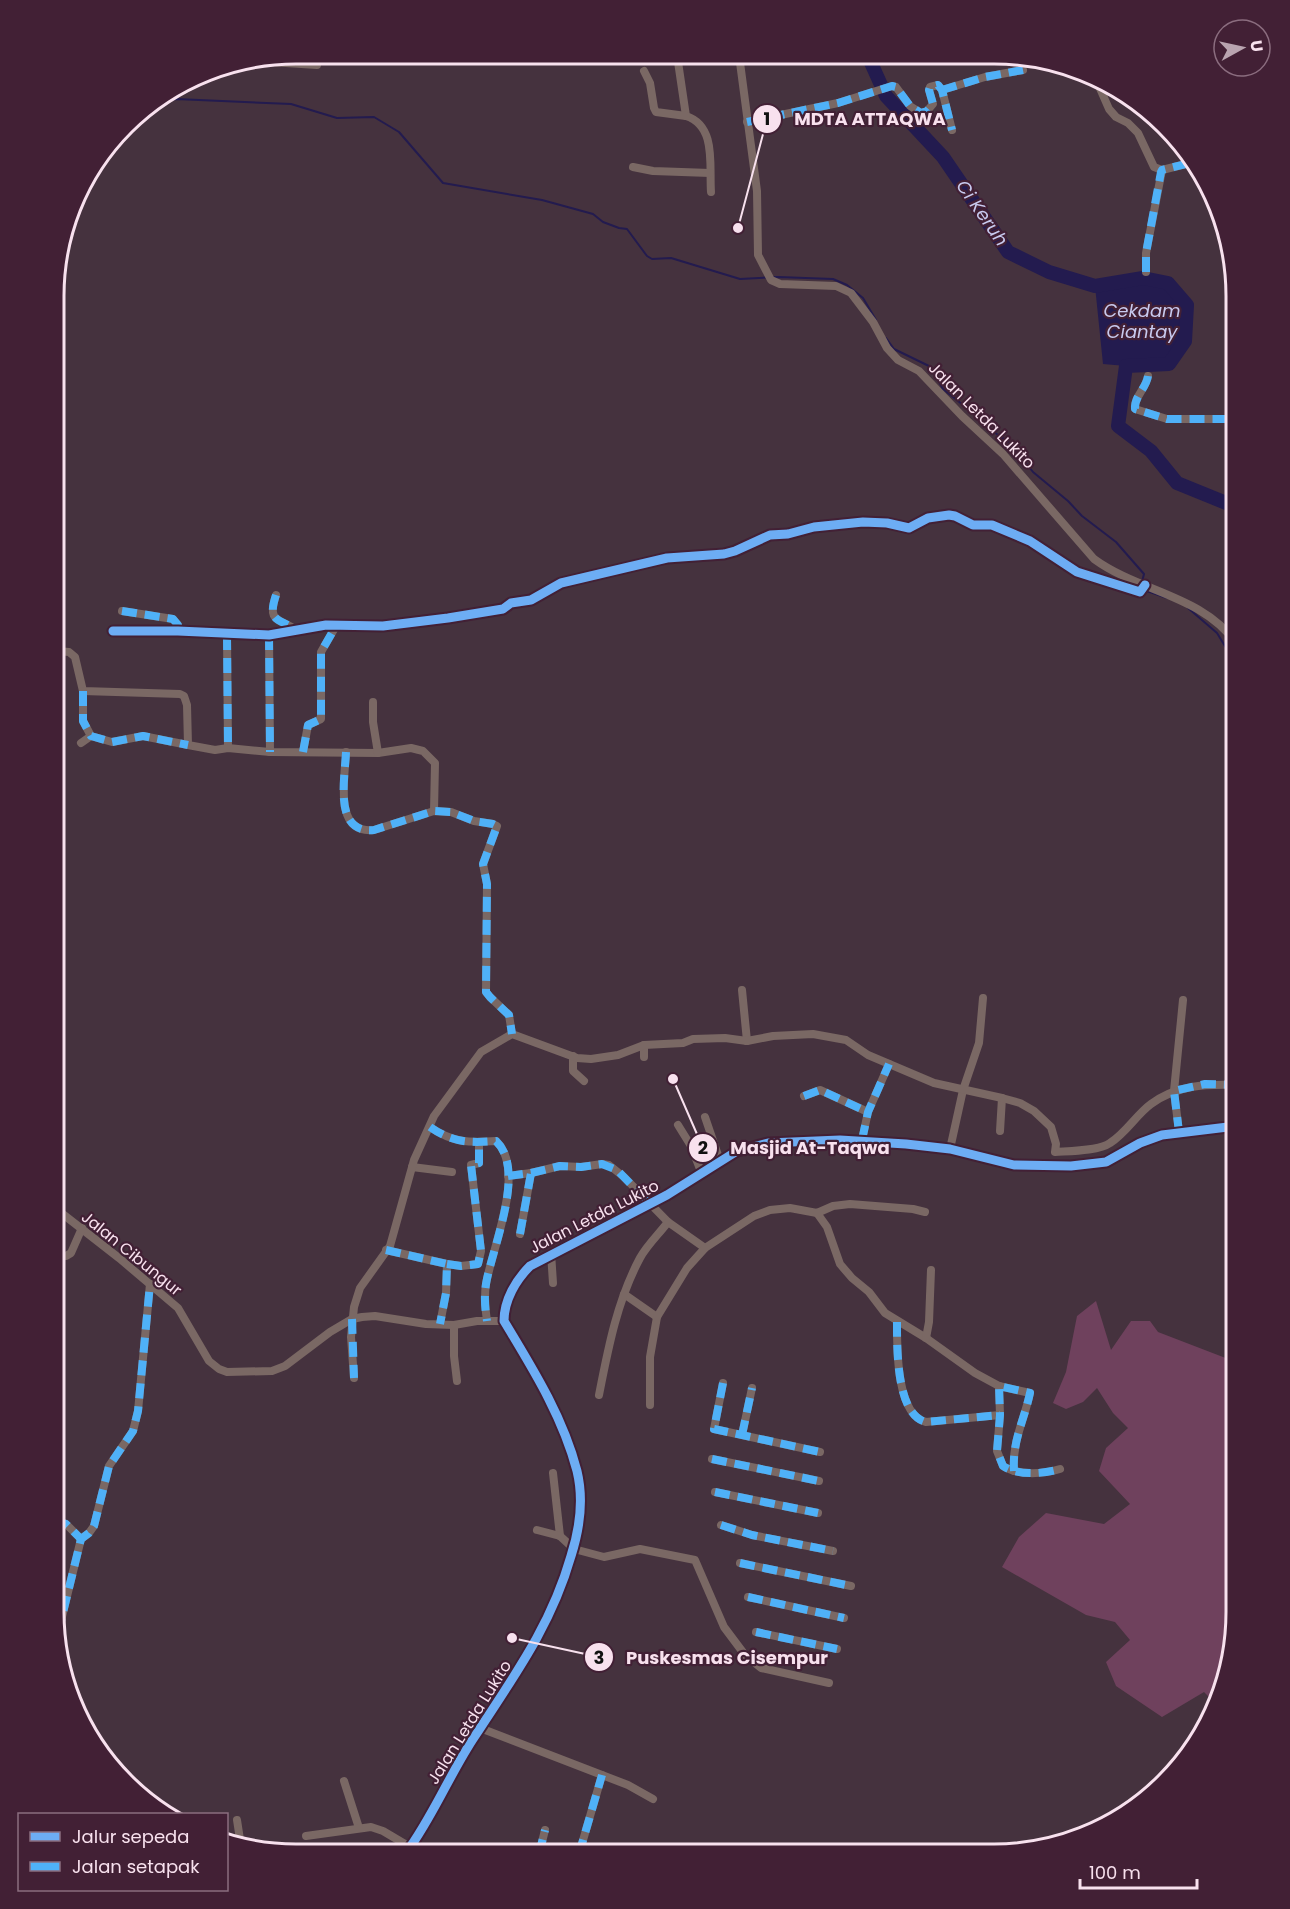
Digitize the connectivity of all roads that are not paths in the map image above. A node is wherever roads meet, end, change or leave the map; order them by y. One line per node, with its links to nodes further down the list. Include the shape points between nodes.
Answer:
1 (301, 64): 4 (street)
2 (678, 64): 9 (street)
3 (740, 64): 10 (street, Jalan Letda Lukito)
4 (317, 65)
5 (1023, 70): 7 (street, via 986,76)
6 (644, 71): 9 (street, via 656,112)
7 (942, 90): 10 (street, via 938,85 930,87 933,104 921,113 910,106 896,87 886,87 838,103); 11 (street)
8 (1101, 91): 14 (street, via 1109,109 1138,133 1154,167)
9 (686, 116): 15 (street, via 705,129)
10 (747, 122): 20 (street, Jalan Letda Lukito, via 757,191 758,255 768,277 780,284 836,286 851,293 892,354 919,371 1003,454 1094,559)
11 (952, 130)
12 (1184, 165): 14 (street)
13 (633, 167): 15 (street)
14 (1162, 170): 17 (street)
15 (710, 173): 16 (street)
16 (711, 192)
17 (1146, 272)
18 (1148, 376): 19 (street, via 1135,409 1176,420)
19 (1226, 419)
20 (1143, 586): 23 (street, via 1077,572 1030,541 992,525 973,525 949,515 928,518 909,528 854,523 770,536 724,554 667,558 561,583 531,600 511,603 503,609 383,626); 27 (street, Jalan Letda Lukito, via 1197,608)
21 (276, 595): 24 (street, via 274,616)
22 (122, 611): 26 (street, via 173,619)
23 (336, 626): 24 (street); 38 (street, via 321,652 321,719 308,725)
24 (295, 629): 29 (street)
25 (113, 631): 26 (street)
26 (178, 631): 28 (street)
27 (1226, 631)
28 (227, 635): 29 (street); 36 (street)
29 (269, 635): 37 (street)
30 (64, 652): 31 (street, via 75,657)
31 (83, 692): 33 (street, via 83,721); 35 (street, via 180,694 186,699)
32 (373, 702): 40 (street)
33 (91, 736): 34 (street); 35 (street, via 112,742 143,736)
34 (81, 743)
35 (188, 745): 36 (street)
36 (228, 748): 37 (street)
37 (270, 752): 38 (street)
38 (303, 752): 39 (street)
39 (346, 752): 40 (street); 41 (street, via 345,813 352,825 364,831 380,829)
40 (378, 753): 41 (street, via 411,748 431,758 435,763)
41 (434, 811): 45 (street, via 497,826 483,864 487,884 486,992 509,1016)
42 (742, 990): 46 (street)
43 (983, 998): 53 (street, via 979,1043)
44 (1183, 1000): 54 (street)
45 (512, 1034): 48 (street); 60 (street, via 481,1052)
46 (747, 1041): 47 (street, via 712,1038); 50 (street, via 813,1034 846,1040)
47 (644, 1044): 48 (street, via 606,1057); 49 (street)
48 (573, 1056): 51 (street, via 573,1071)
49 (644, 1057)
50 (889, 1064): 53 (street, via 934,1083); 57 (street)
51 (584, 1081)
52 (1226, 1085): 54 (street)
53 (963, 1090): 56 (street); 66 (street)
54 (1174, 1090): 63 (street); 67 (street, via 1151,1104 1110,1143)
55 (804, 1096): 57 (street, via 820,1090)
56 (1002, 1098): 62 (street); 67 (street, via 1034,1111 1051,1127)
57 (868, 1112): 64 (street)
58 (705, 1117): 68 (street)
59 (678, 1125): 73 (street)
60 (430, 1127): 65 (street, via 453,1140); 70 (street)
61 (1226, 1127): 63 (street, Jalan Letda Lukito)
62 (1000, 1131)
63 (1179, 1132): 69 (street, Jalan Letda Lukito, via 1140,1143 1106,1162)
64 (862, 1140): 66 (street, Jalan Letda Lukito); 68 (street, Jalan Letda Lukito, via 768,1143 746,1147)
65 (479, 1142): 74 (street, via 496,1141 504,1149); 86 (street, via 479,1163 471,1165 481,1251 478,1264)
66 (950, 1149): 69 (street, Jalan Letda Lukito, via 1014,1165)
67 (1055, 1152): 69 (street)
68 (720, 1161): 73 (street, Jalan Letda Lukito)
69 (1057, 1166)
70 (412, 1167): 71 (street); 83 (street)
71 (452, 1172)
72 (531, 1173): 74 (street); 75 (street, via 560,1166 609,1165); 81 (street)
73 (702, 1174): 75 (street, Jalan Letda Lukito)
74 (508, 1176): 93 (street, via 507,1204 486,1285)
75 (650, 1204): 79 (street); 84 (street, Jalan Letda Lukito)
76 (817, 1212): 77 (street, via 850,1204); 82 (street, via 770,1210); 95 (street, via 827,1227 840,1264)
77 (925, 1212)
78 (64, 1215): 80 (street, Jalan Cibungur)
79 (668, 1222): 82 (street); 90 (street, via 641,1257)
80 (82, 1228): 85 (street, via 71,1253); 89 (street, Jalan Cibungur)
81 (520, 1234)
82 (705, 1248): 91 (street, via 687,1268)
83 (386, 1250): 86 (street); 92 (street, via 360,1288)
84 (552, 1253): 88 (street); 94 (street, Jalan Letda Lukito, via 519,1277)
85 (64, 1256)
86 (447, 1264): 96 (street)
87 (931, 1270): 98 (street)
88 (553, 1283)
89 (150, 1284): 92 (street, Jalan Cibungur, via 178,1308 209,1360 227,1372 273,1371 285,1366); 121 (street, via 133,1431 109,1466 94,1526)
90 (624, 1293): 91 (street); 104 (street)
91 (657, 1317): 105 (street, via 650,1357)
92 (352, 1319): 96 (street, Jalan Cibungur, via 375,1316); 99 (street)
93 (487, 1321): 94 (street, Jalan Cibungur); 97 (street, Jalan Cibungur)
94 (504, 1321): 122 (street, Jalan Letda Lukito, via 554,1408 577,1473 580,1525)
95 (897, 1322): 98 (street); 106 (street, via 903,1391 917,1419 926,1422)
96 (440, 1324): 97 (street, Jalan Cibungur)
97 (454, 1325): 100 (street)
98 (926, 1338): 102 (street)
99 (354, 1378)
100 (457, 1381)
101 (723, 1383): 107 (street, via 714,1429)
102 (999, 1386): 106 (street); 111 (street, via 1030,1393 1016,1440)
103 (752, 1388): 107 (street)
104 (599, 1395)
105 (650, 1405)
106 (1000, 1415): 111 (street, via 999,1459)
107 (742, 1435): 108 (street)
108 (820, 1452)
109 (712, 1460): 113 (street)
110 (1060, 1470): 111 (street, via 1046,1474)
111 (1014, 1471)
112 (553, 1473): 120 (street)
113 (819, 1481)
114 (715, 1492): 115 (street)
115 (818, 1513)
116 (64, 1524): 121 (street)
117 (721, 1525): 118 (street)
118 (737, 1529): 118 (street, via 822,1545 833,1551 752,1535)
119 (537, 1530): 120 (street)
120 (560, 1536): 122 (street)
121 (81, 1539): 126 (street)
122 (573, 1549): 130 (street, via 604,1557 640,1549 695,1560 724,1627 745,1655 761,1668); 131 (street, Jalan Letda Lukito, via 562,1588 530,1654)
123 (740, 1563): 124 (street)
124 (851, 1586)
125 (748, 1597): 127 (street)
126 (64, 1608)
127 (844, 1618)
128 (756, 1632): 129 (street)
129 (837, 1650)
130 (829, 1683)
131 (480, 1728): 132 (street); 141 (street, Jalan Letda Lukito)
132 (602, 1775): 134 (street); 143 (street)
133 (344, 1781): 136 (street)
134 (653, 1799)
135 (237, 1820): 139 (street)
136 (359, 1828): 138 (street); 140 (street, via 375,1827)
137 (545, 1830): 142 (street)
138 (306, 1836)
139 (240, 1838)
140 (399, 1844)
141 (412, 1844)
142 (542, 1844)
143 (582, 1844)

